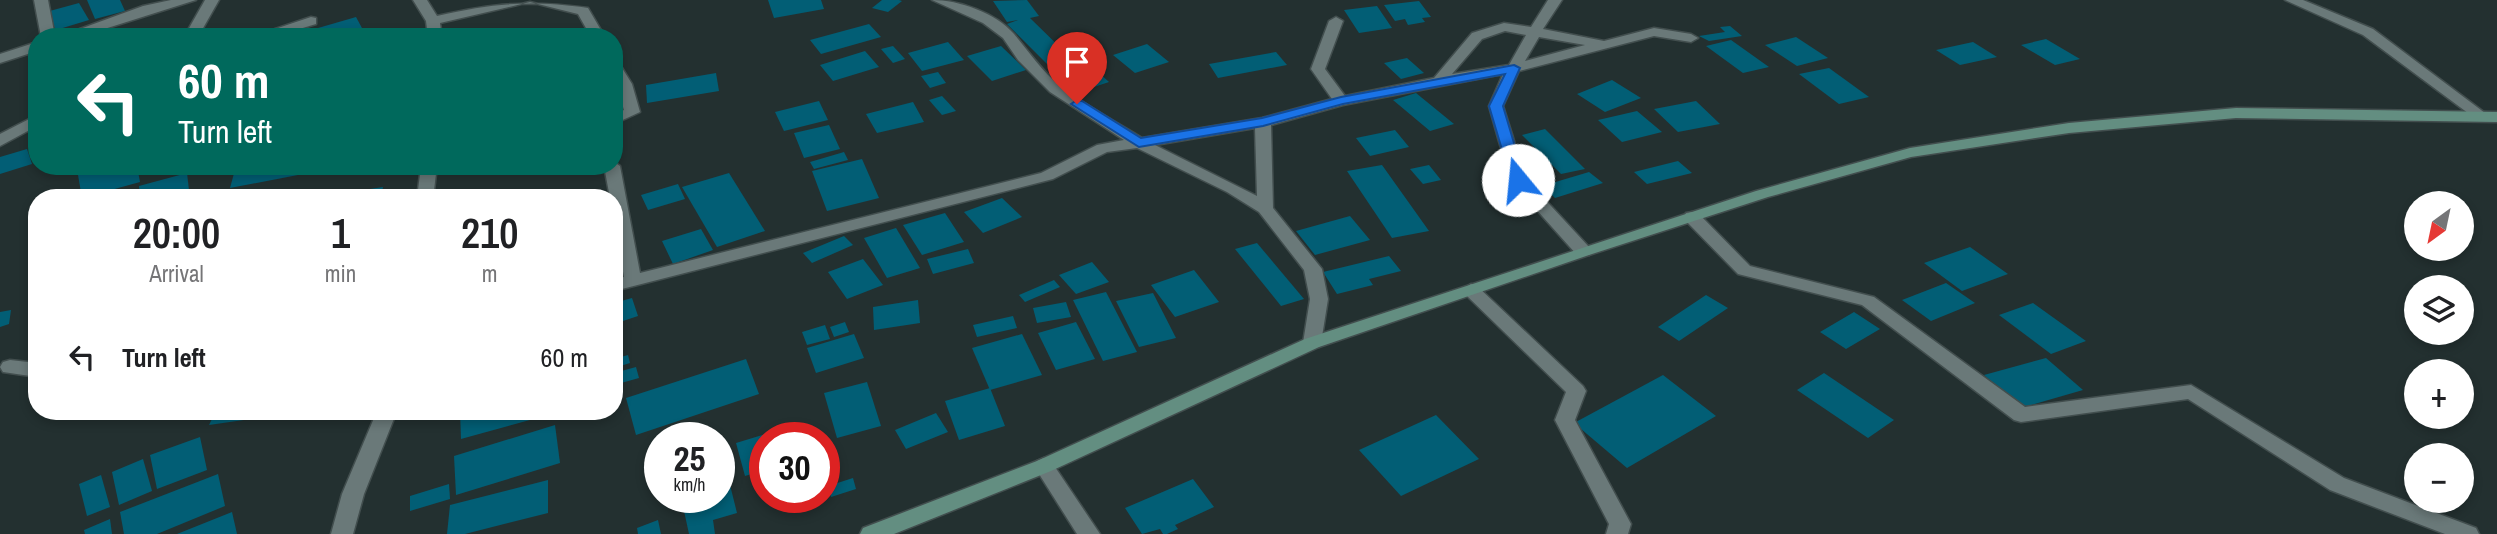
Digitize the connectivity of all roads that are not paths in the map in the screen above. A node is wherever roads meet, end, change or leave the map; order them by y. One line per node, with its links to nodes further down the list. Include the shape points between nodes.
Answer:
1 (41, 0): 13 (street)
2 (189, 0): 14 (street)
3 (212, 0): 15 (street)
4 (420, 0): 11 (street)
5 (525, 0): 11 (street)
6 (535, 0): 18 (street, via 583,11)
7 (939, 0): 33 (street, via 988,20 1008,35 1055,89)
8 (1555, 0): 19 (street)
9 (2292, 0): 29 (street, via 2368,32)
10 (312, 21): 16 (street)
11 (433, 21): 17 (street)
12 (1336, 21): 27 (street, via 1318,69)
13 (46, 28)
14 (92, 28)
15 (196, 28)
16 (288, 28)
17 (434, 28)
18 (593, 28)
19 (1535, 32): 21 (street); 24 (street); 25 (street, via 1504,27 1477,36)
20 (1691, 38): 21 (street, via 1654,32)
21 (1605, 45): 24 (street)
22 (28, 49): 23 (street)
23 (0, 58)
24 (1514, 68): 25 (street); 37 (street, via 1496,106 1518,180)
25 (1439, 80): 27 (street)
26 (623, 81): 28 (street, via 632,111)
27 (1341, 101): 30 (street)
28 (623, 116)
29 (2489, 116): 35 (main road, via 2236,113 2069,128 1910,153)
30 (1263, 122): 33 (street); 34 (street)
31 (28, 124): 32 (street)
32 (0, 141)
33 (1139, 143): 34 (street); 38 (street, via 1103,148 1047,176)
34 (1265, 208): 41 (street, via 1313,269 1319,299)
35 (1692, 217): 37 (main road); 50 (street, via 1744,270 1868,301 2021,415 2191,392 2337,485)
36 (623, 236): 38 (street)
37 (1583, 251): 40 (main road)
38 (633, 281): 39 (street)
39 (623, 283)
40 (1471, 290): 41 (main road); 49 (street, via 1576,391 1565,420 1620,524)
41 (1312, 344): 45 (main road)
42 (10, 367): 43 (street)
43 (28, 369)
44 (383, 420): 46 (street)
45 (1044, 466): 47 (main road); 48 (street)
46 (342, 534)
47 (871, 534)
48 (1089, 534)
49 (1617, 534)
50 (2468, 534)

